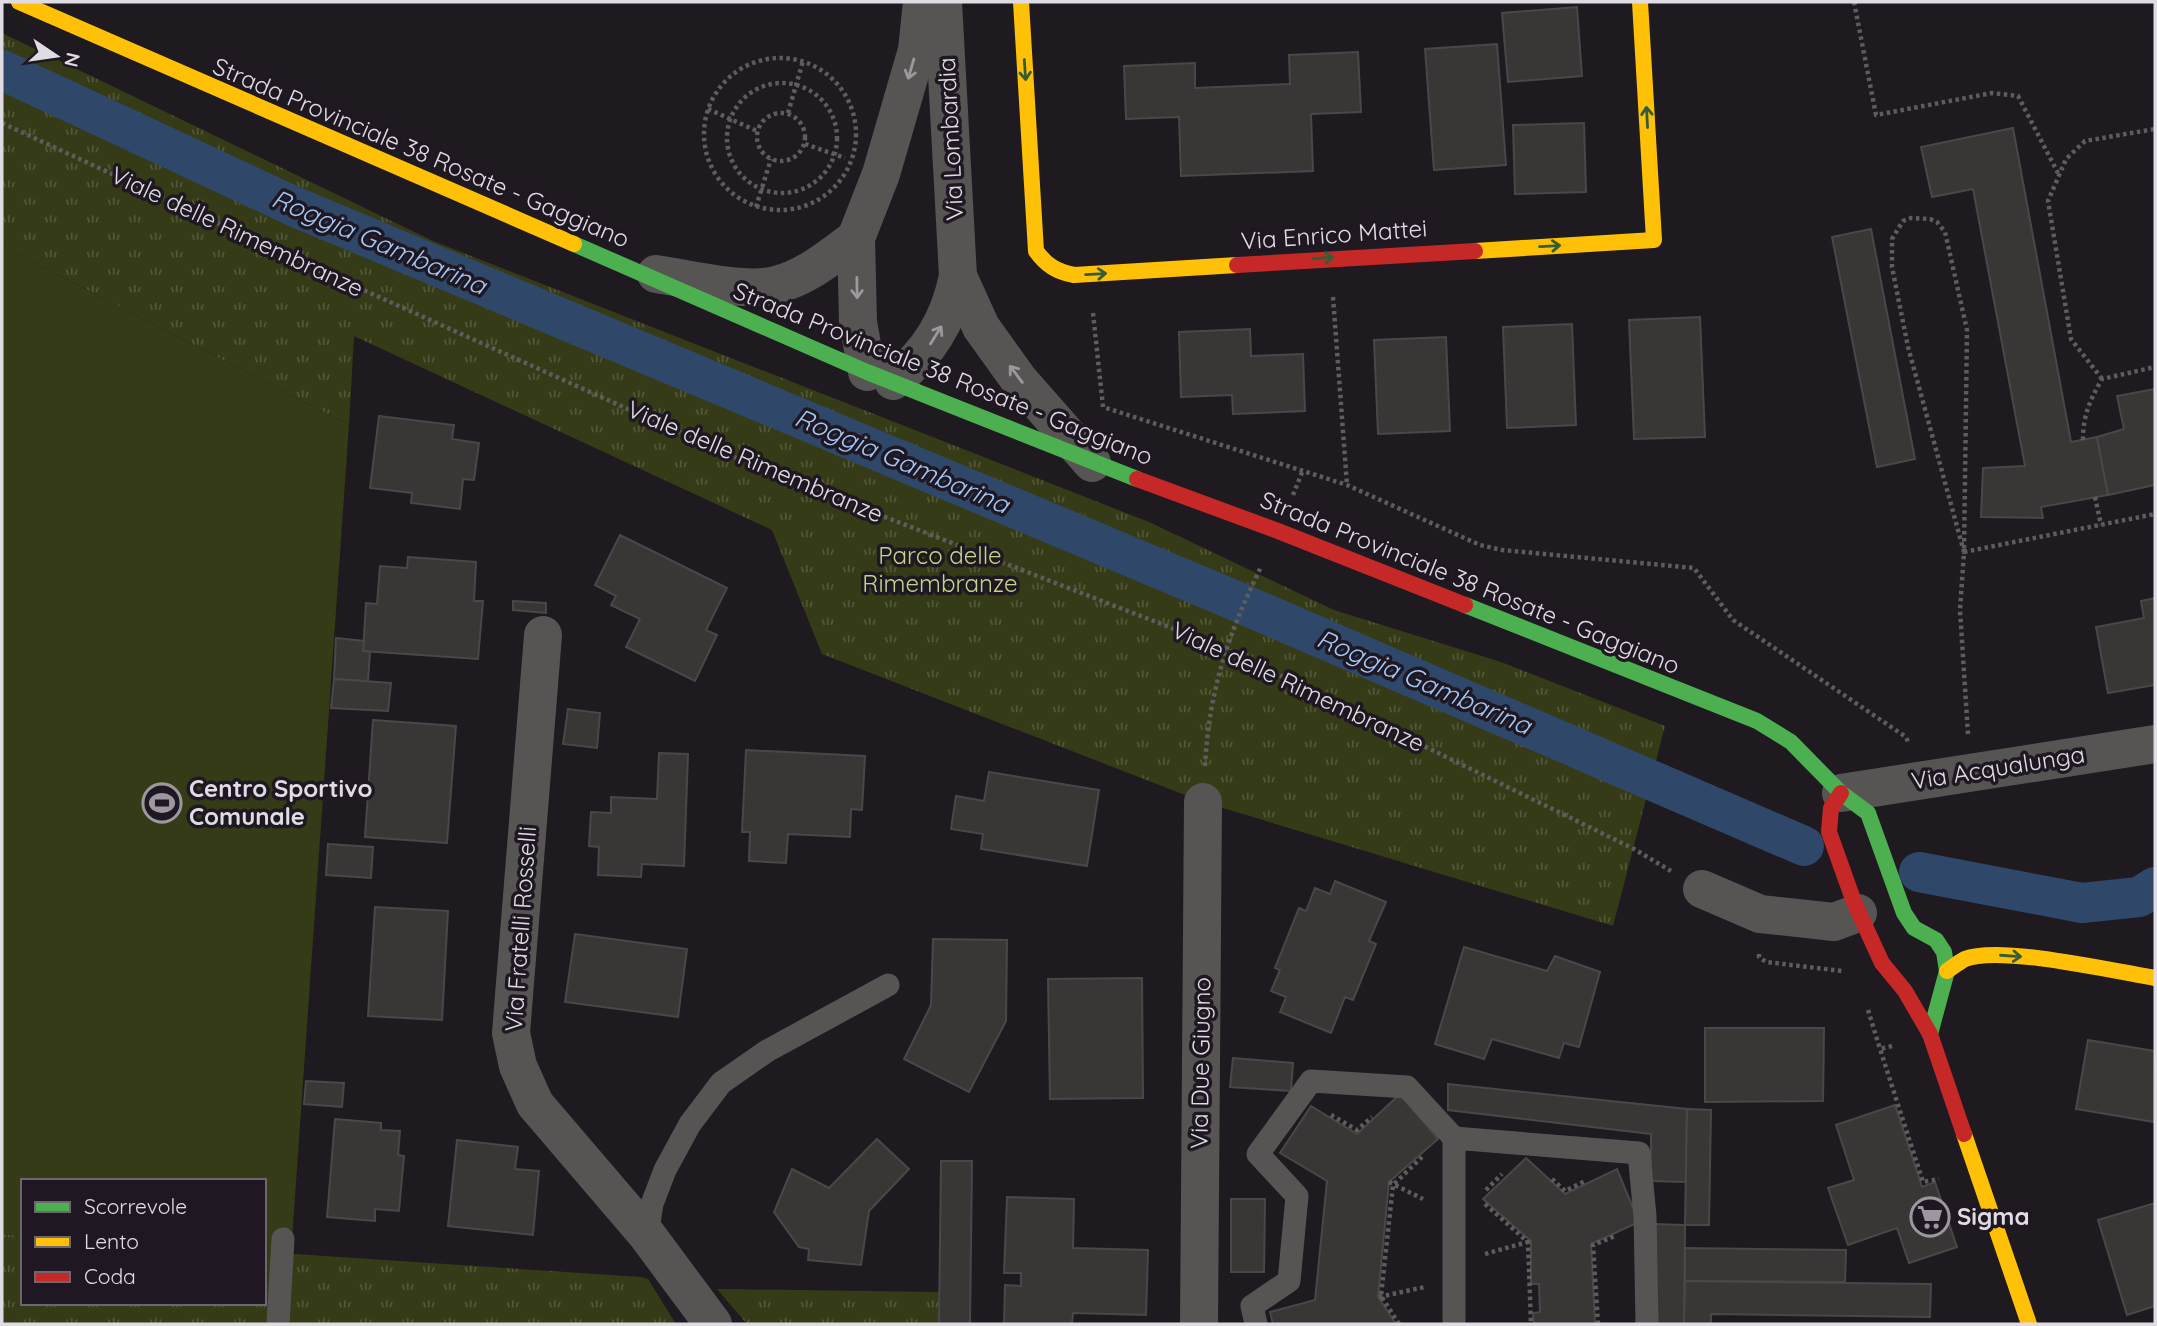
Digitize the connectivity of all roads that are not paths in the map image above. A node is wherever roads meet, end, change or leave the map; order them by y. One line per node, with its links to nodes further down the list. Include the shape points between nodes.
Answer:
1 (19, 2): 7 (street, Strada Provinciale 38 Rosate - Gaggiano)
2 (922, 2): 6 (street, Via Lombardia, one-way to 6, via 917,50 881,174)
3 (943, 2): 8 (street, Via Lombardia)
4 (1021, 2): 5 (street, Via Enrico Mattei, one-way to 5, via 1037,251 1045,264 1059,272 1089,274 1654,240)
5 (1640, 2)
6 (856, 238): 7 (street, via 810,271 776,285 748,288); 9 (street, Via Lombardia, one-way to 9, via 858,322)
7 (632, 270): 9 (street, Strada Provinciale 38 Rosate - Gaggiano)
8 (958, 276): 9 (street, Via Lombardia, one-way to 8, via 909,369 935,338 954,298); 10 (street, Via Lombardia, one-way to 8, via 1019,380 981,327)
9 (880, 376): 10 (street, Strada Provinciale 38 Rosate - Gaggiano)
10 (1092, 463): 13 (street, Strada Provinciale 38 Rosate - Gaggiano, via 1278,531 1757,721 1791,743)
11 (543, 635): 23 (street, Via Fratelli Rosselli, via 511,1033 518,1066 535,1104)
12 (2155, 744): 13 (street, Via Acqualunga)
13 (1841, 793): 16 (street, via 1831,808 1829,832); 17 (street, Strada Provinciale 38 Rosate - Gaggiano, via 1868,813 1904,913 1914,928 1936,940 1944,952)
14 (1203, 802): 27 (street, Via Due Giugno)
15 (1702, 889): 16 (street, via 1760,914 1834,922)
16 (1858, 913): 20 (street, via 1882,962)
17 (1945, 978): 18 (street, one-way to 18, via 1965,960 1982,955 2014,955); 20 (street, via 1937,992 1922,997); 21 (street)
18 (2155, 978)
19 (888, 985): 23 (lane, via 721,1083 690,1124 665,1170)
20 (1905, 991): 21 (street)
21 (1930, 1034): 31 (street)
22 (1454, 1138): 28 (lane, via 1407,1087 1311,1081 1258,1154 1297,1196 1289,1281 1252,1306); 29 (lane); 30 (lane, via 1639,1153)
23 (647, 1236): 26 (street, Via Fratelli Rosselli)
24 (283, 1239): 25 (lane)
25 (278, 1324)
26 (713, 1324)
27 (1199, 1324)
28 (1256, 1324)
29 (1454, 1324)
30 (1647, 1324)
31 (2029, 1324)

